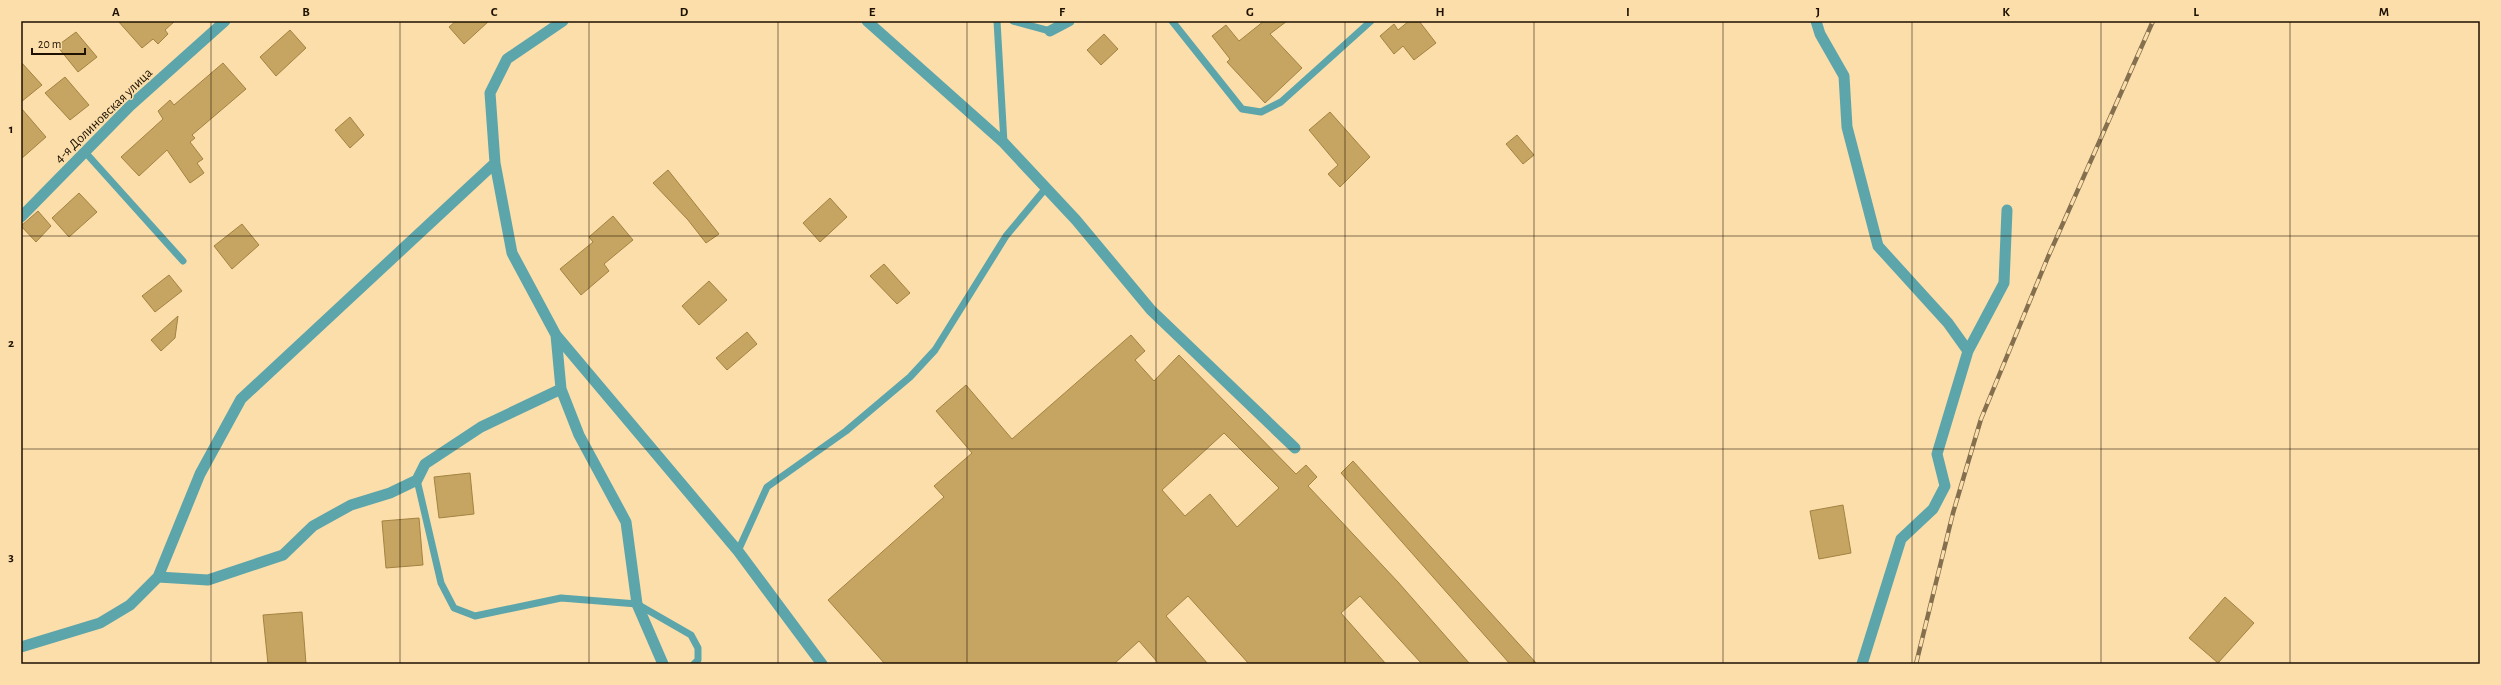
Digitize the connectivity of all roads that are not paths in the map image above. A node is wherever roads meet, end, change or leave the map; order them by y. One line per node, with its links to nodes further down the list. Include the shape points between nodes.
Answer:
1 (225, 21): 12 (street, 4-я Долиновская улица, via 130,106)
2 (563, 21): 13 (street, via 507,59 490,93)
3 (867, 21): 11 (street)
4 (997, 21): 11 (lane)
5 (1013, 21): 10 (lane)
6 (1069, 21): 10 (street)
7 (1172, 21): 8 (lane, via 1242,109 1261,112 1281,102)
8 (1371, 21)
9 (1816, 21): 19 (street, via 1820,34 1844,76 1847,127 1878,246 1948,323)
10 (1050, 31)
11 (1004, 143): 14 (street)
12 (85, 152): 16 (street, 4-я Долиновская улица); 17 (lane)
13 (495, 163): 18 (street, via 512,253); 24 (street, via 241,399 200,474)
14 (1046, 188): 21 (street, via 1151,310); 23 (lane, via 1006,236 935,350 910,377 846,431 767,487)
15 (2007, 210): 19 (street, via 2004,283)
16 (21, 217)
17 (183, 261)
18 (556, 335): 20 (street); 23 (street)
19 (1968, 351): 30 (street, via 1937,454 1945,486 1933,509 1901,539)
20 (561, 389): 22 (street, via 481,427 426,464); 25 (street, via 579,435 626,522)
21 (1295, 448)
22 (417, 480): 24 (street, via 390,493 351,505 313,526 283,555 208,580); 25 (lane, via 441,583 454,608 475,616 561,598)
23 (738, 551): 29 (street)
24 (158, 577): 26 (street, via 130,605 100,623)
25 (637, 604): 27 (street); 28 (lane, via 691,635 698,648 698,660)
26 (21, 647)
27 (663, 664)
28 (694, 664)
29 (822, 664)
30 (1862, 664)

